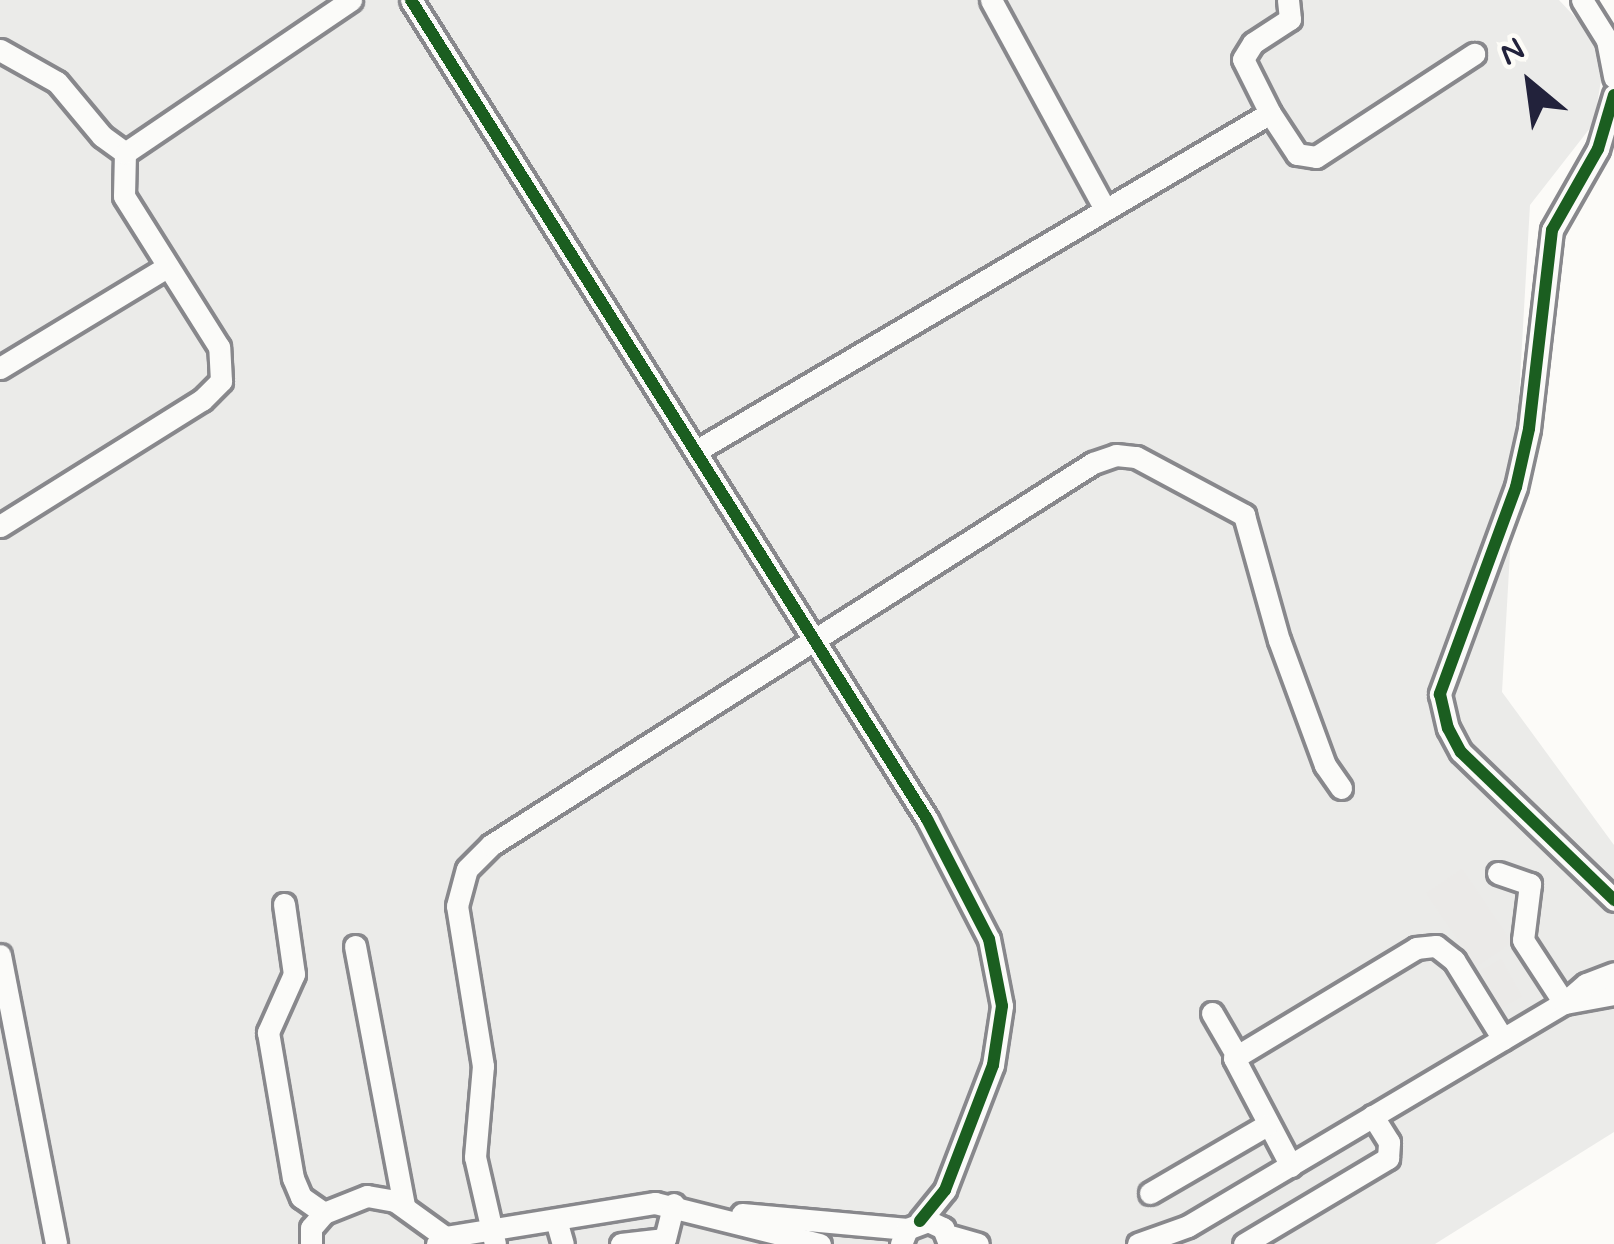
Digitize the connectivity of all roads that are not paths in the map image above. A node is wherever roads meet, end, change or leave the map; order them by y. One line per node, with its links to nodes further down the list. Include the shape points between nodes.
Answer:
1 (351, 0): 11 (street)
2 (410, 0): 15 (street)
3 (991, 0): 12 (street)
4 (1288, 0): 10 (street, via 1289,19 1243,59)
5 (1582, 0): 8 (street, via 1607,40)
6 (0, 50): 11 (street, via 57,82)
7 (1474, 54): 10 (street, via 1309,158 1297,154)
8 (1614, 76)
9 (1614, 95): 20 (street, via 1598,149 1552,230 1516,487 1440,694 1464,755)
10 (1270, 113): 12 (street)
11 (124, 153): 13 (street, via 124,196)
12 (1104, 207): 15 (street)
13 (167, 267): 14 (street); 16 (street, via 219,347 221,381)
14 (0, 368)
15 (696, 451): 17 (street)
16 (0, 526)
17 (815, 643): 18 (street, via 1093,464 1136,457 1244,515 1279,640); 39 (street, via 965,886 999,971 993,1065); 40 (street, via 491,845 466,869 457,906 482,1066 475,1157)
18 (1341, 788)
19 (1498, 873): 26 (street, via 1530,884 1522,940)
20 (1614, 900)
21 (284, 904): 37 (street, via 294,974 268,1032 293,1178 301,1197)
22 (355, 946): 35 (street)
23 (0, 955): 42 (street)
24 (1614, 973): 26 (street)
25 (1614, 994): 26 (street)
26 (1564, 1003): 28 (street)
27 (1212, 1013): 29 (street)
28 (1503, 1039): 29 (street, via 1454,960 1423,945); 30 (street)
29 (1237, 1056): 31 (street, via 1234,1065)
30 (1373, 1116): 32 (street); 50 (street, via 1388,1158)
31 (1267, 1125): 32 (street); 33 (street)
32 (1291, 1166): 49 (street, via 1171,1235)
33 (1150, 1193)
34 (674, 1204): 36 (street); 38 (street); 46 (street, via 665,1239)
35 (404, 1206): 37 (street, via 367,1196); 41 (street)
36 (700, 1211): 39 (street); 47 (street)
37 (324, 1213): 43 (street, via 310,1228)
38 (548, 1221): 40 (street); 44 (street); 45 (street)
39 (928, 1234): 48 (street)
40 (493, 1237): 41 (street)
41 (454, 1240)
42 (52, 1243)
43 (311, 1244)
44 (511, 1244)
45 (563, 1244)
46 (621, 1244)
47 (820, 1244)
48 (978, 1244)
49 (1138, 1244)
50 (1244, 1244)

